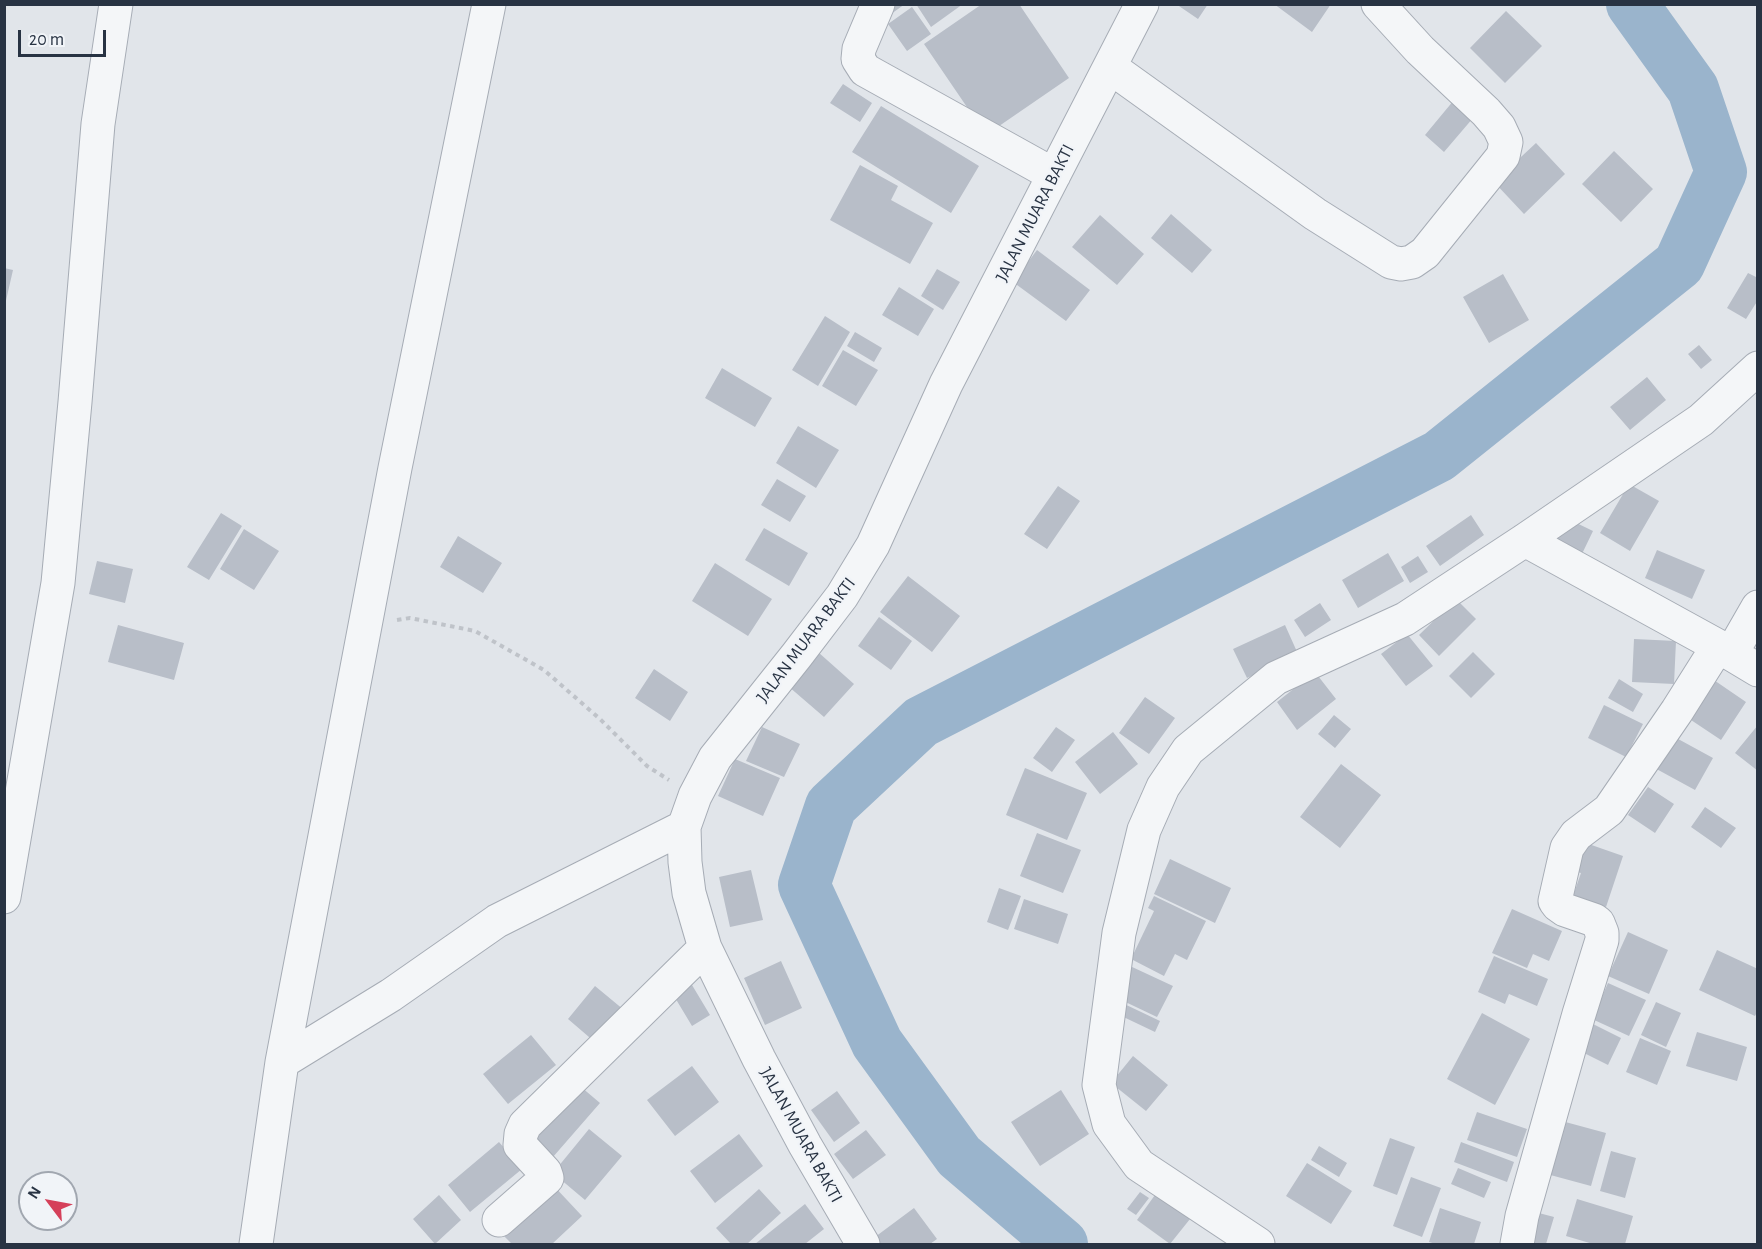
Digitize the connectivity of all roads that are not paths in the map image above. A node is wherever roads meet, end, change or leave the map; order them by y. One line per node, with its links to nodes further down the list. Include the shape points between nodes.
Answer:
1 (116, 4): 13 (street, via 98,124 58,583)
2 (489, 4): 15 (street)
3 (878, 4): 7 (street, via 859,49 858,59 865,70)
4 (1142, 4): 6 (street, JALAN MUARA BAKTI)
5 (1378, 4): 6 (street, via 1486,112 1506,142 1503,156 1425,253 1412,262 1391,262 1315,214)
6 (1110, 67): 7 (street, JALAN MUARA BAKTI)
7 (1054, 175): 12 (street, JALAN MUARA BAKTI, via 946,384 873,545 842,596 715,758)
8 (1758, 369): 9 (street, via 1701,420)
9 (1525, 540): 11 (street); 19 (street, via 1405,619 1276,678 1188,750 1163,788 1144,830 1119,933 1099,1085 1109,1124 1139,1165)
10 (1758, 607): 11 (street)
11 (1735, 657): 20 (street, via 1677,711 1609,810 1576,835 1568,848 1555,901 1565,910 1598,923 1602,940)
12 (684, 827): 14 (street, JALAN MUARA BAKTI, via 690,893); 15 (street, via 497,921 391,995)
13 (4, 897)
14 (705, 948): 16 (street, via 525,1125 520,1145 547,1178); 18 (street, JALAN MUARA BAKTI, via 759,1059)
15 (282, 1062): 17 (street)
16 (499, 1220)
17 (256, 1245)
18 (863, 1245)
19 (1258, 1245)
20 (1517, 1245)

